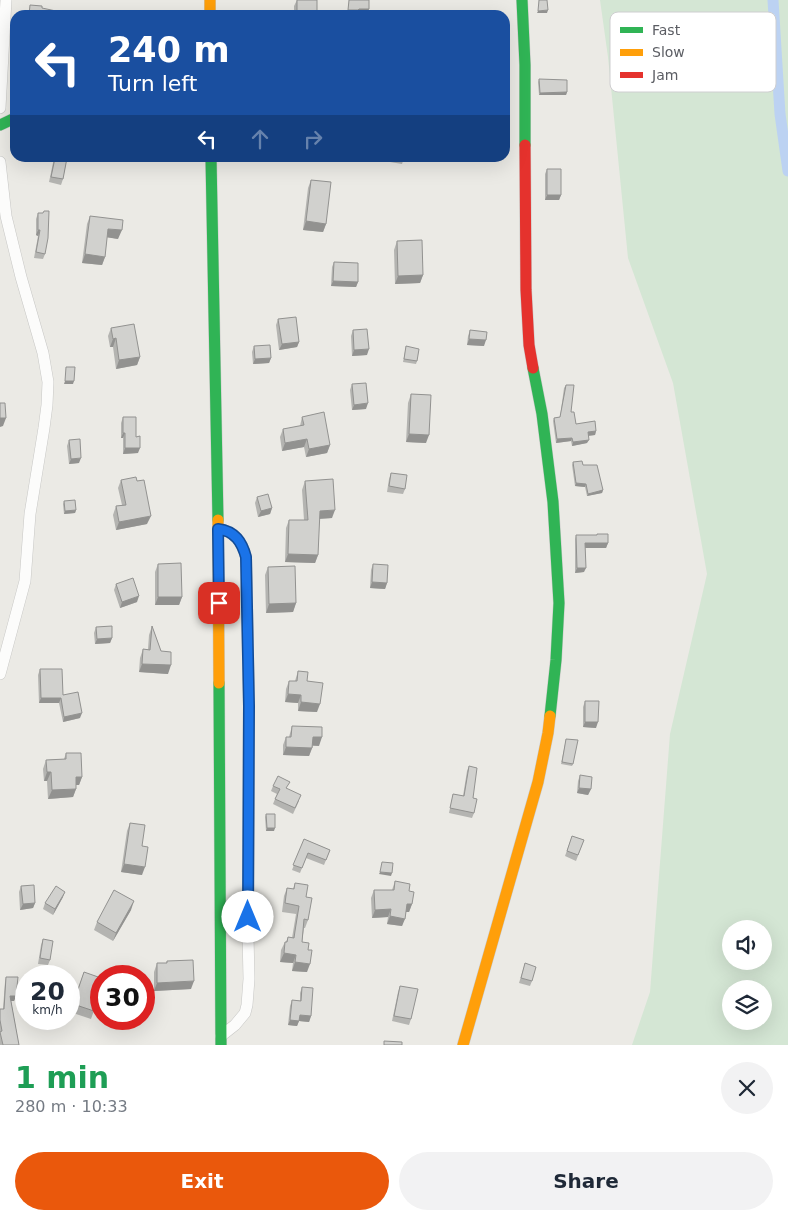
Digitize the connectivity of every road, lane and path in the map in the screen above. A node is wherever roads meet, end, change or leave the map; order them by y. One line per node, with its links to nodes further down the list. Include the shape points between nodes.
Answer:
1 (6, 0): 3 (street)
2 (522, 0): 10 (street, via 526,299 529,345 553,502 560,603 548,733 538,782)
3 (3, 17): 4 (street)
4 (0, 108)
5 (0, 162): 8 (street, via 6,216 48,382 30,514 26,581)
6 (211, 162): 7 (street)
7 (218, 529): 9 (street); 9 (street, via 235,536 246,557 249,706 247,1005 245,1013)
8 (0, 674)
9 (221, 1040)
10 (463, 1045)

